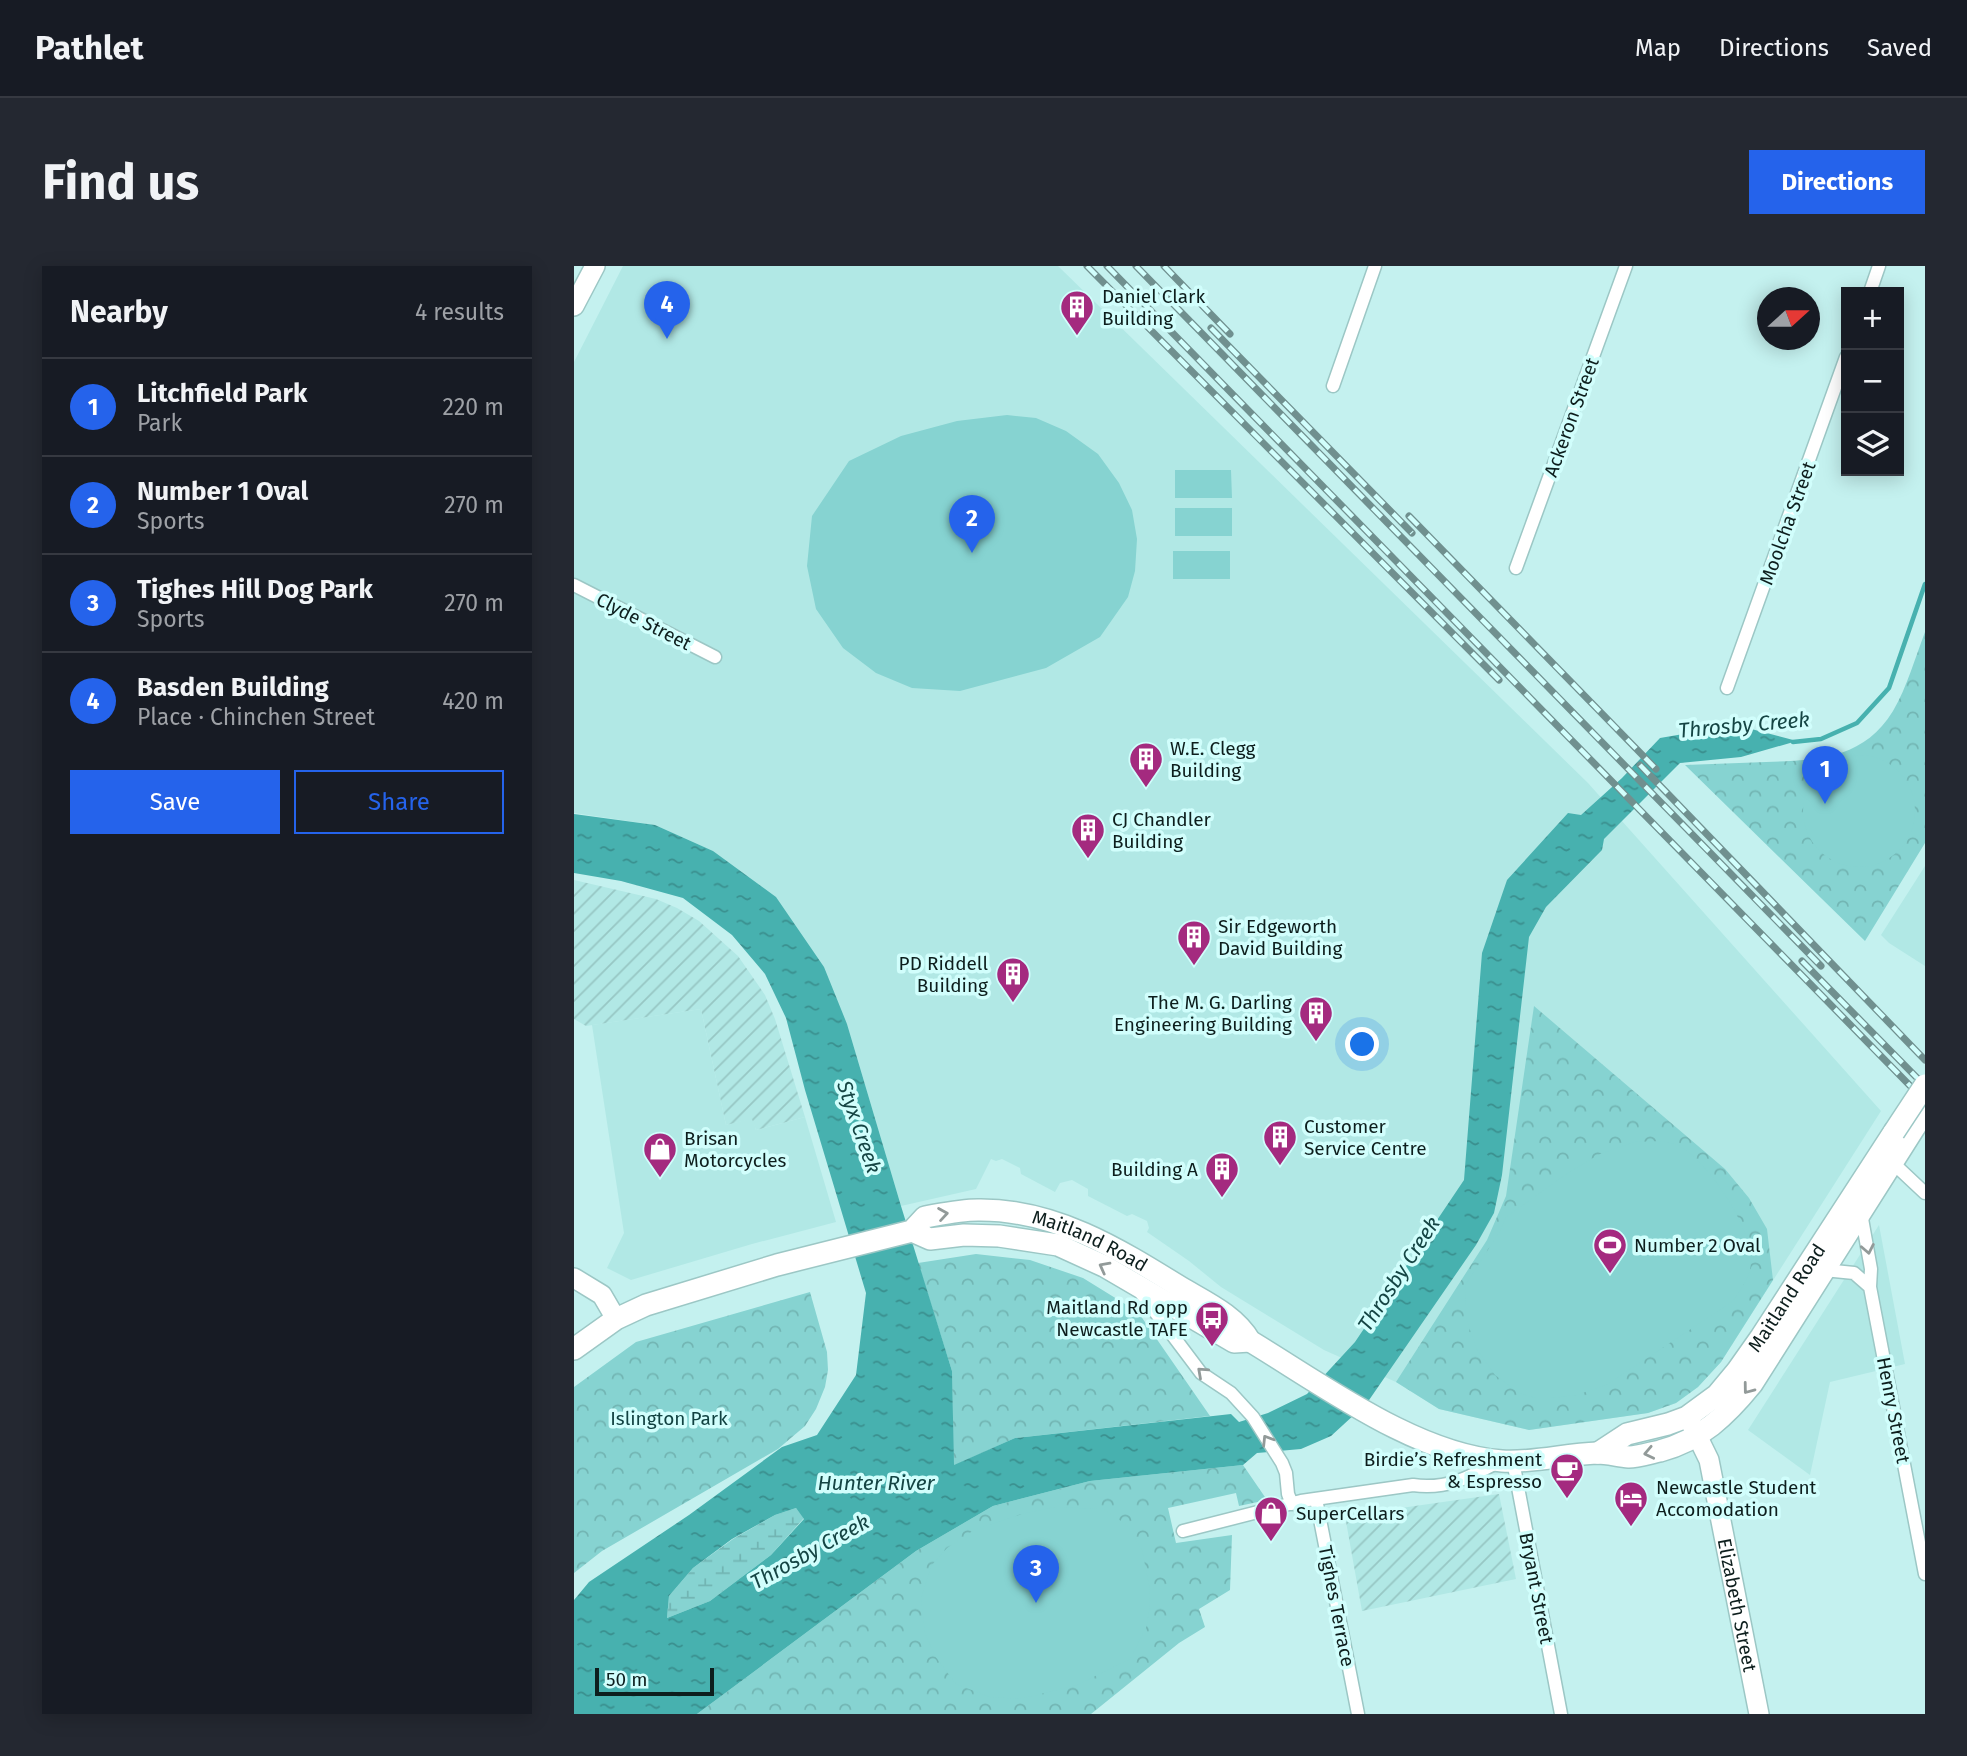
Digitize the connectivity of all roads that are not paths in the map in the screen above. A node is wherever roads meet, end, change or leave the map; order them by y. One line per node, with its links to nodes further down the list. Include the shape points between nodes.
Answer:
1 (595, 266): 6 (main road)
2 (1376, 266): 8 (street)
3 (1626, 266): 9 (street, Ackeron Street)
4 (1879, 266): 5 (street)
5 (1872, 287)
6 (574, 306)
7 (1841, 371): 12 (street, Moolcha Street)
8 (1333, 386)
9 (1516, 568)
10 (574, 585): 11 (street, Clyde Street)
11 (715, 657)
12 (1727, 688)
13 (1925, 1085): 15 (main road, Maitland Road, bridge)
14 (1925, 1111): 15 (main road, Maitland Road)
15 (1900, 1138): 16 (main road, Maitland Road); 27 (main road, Maitland Road, via 1737,1371 1706,1405)
16 (1893, 1163): 17 (street); 18 (main road, Maitland Road)
17 (1925, 1193)
18 (1861, 1212): 20 (main road, Maitland Road); 23 (street, Henry Street, one-way to 23)
19 (912, 1231): 22 (main road, Maitland Road, one-way to 19, via 1043,1241 979,1235 930,1239); 24 (main road, Maitland Road, via 688,1290); 25 (main road, Maitland Road, one-way to 25, via 925,1217 969,1211 1053,1221 1095,1237 1159,1274 1241,1325)
20 (1824, 1270): 23 (street, via 1854,1273); 28 (main road, Maitland Road, one-way to 28, via 1752,1384 1722,1419)
21 (574, 1278): 24 (main road, via 602,1295)
22 (1133, 1283): 25 (main road, Maitland Road, via 1234,1342); 32 (street, one-way to 22, via 1282,1464 1253,1417 1231,1393 1201,1373)
23 (1870, 1287): 34 (street, Henry Street)
24 (616, 1319): 26 (main road, Maitland Road)
25 (1250, 1341): 30 (main road, Maitland Road, via 1407,1433 1437,1447)
26 (574, 1349)
27 (1687, 1417): 28 (main road, Elizabeth Street); 29 (main road, Maitland Road, via 1627,1434)
28 (1698, 1437): 29 (main road, Maitland Road, one-way to 29, via 1630,1457); 37 (main road, Elizabeth Street, via 1710,1467)
29 (1598, 1453): 30 (main road, Maitland Road)
30 (1507, 1461): 31 (street, via 1465,1480 1430,1488 1413,1485); 36 (street, Bryant Street)
31 (1316, 1499): 32 (street); 35 (street, Tighes Terrace)
32 (1292, 1504): 33 (street)
33 (1184, 1531)
34 (1925, 1574)
35 (1358, 1714)
36 (1561, 1714)
37 (1759, 1714)

